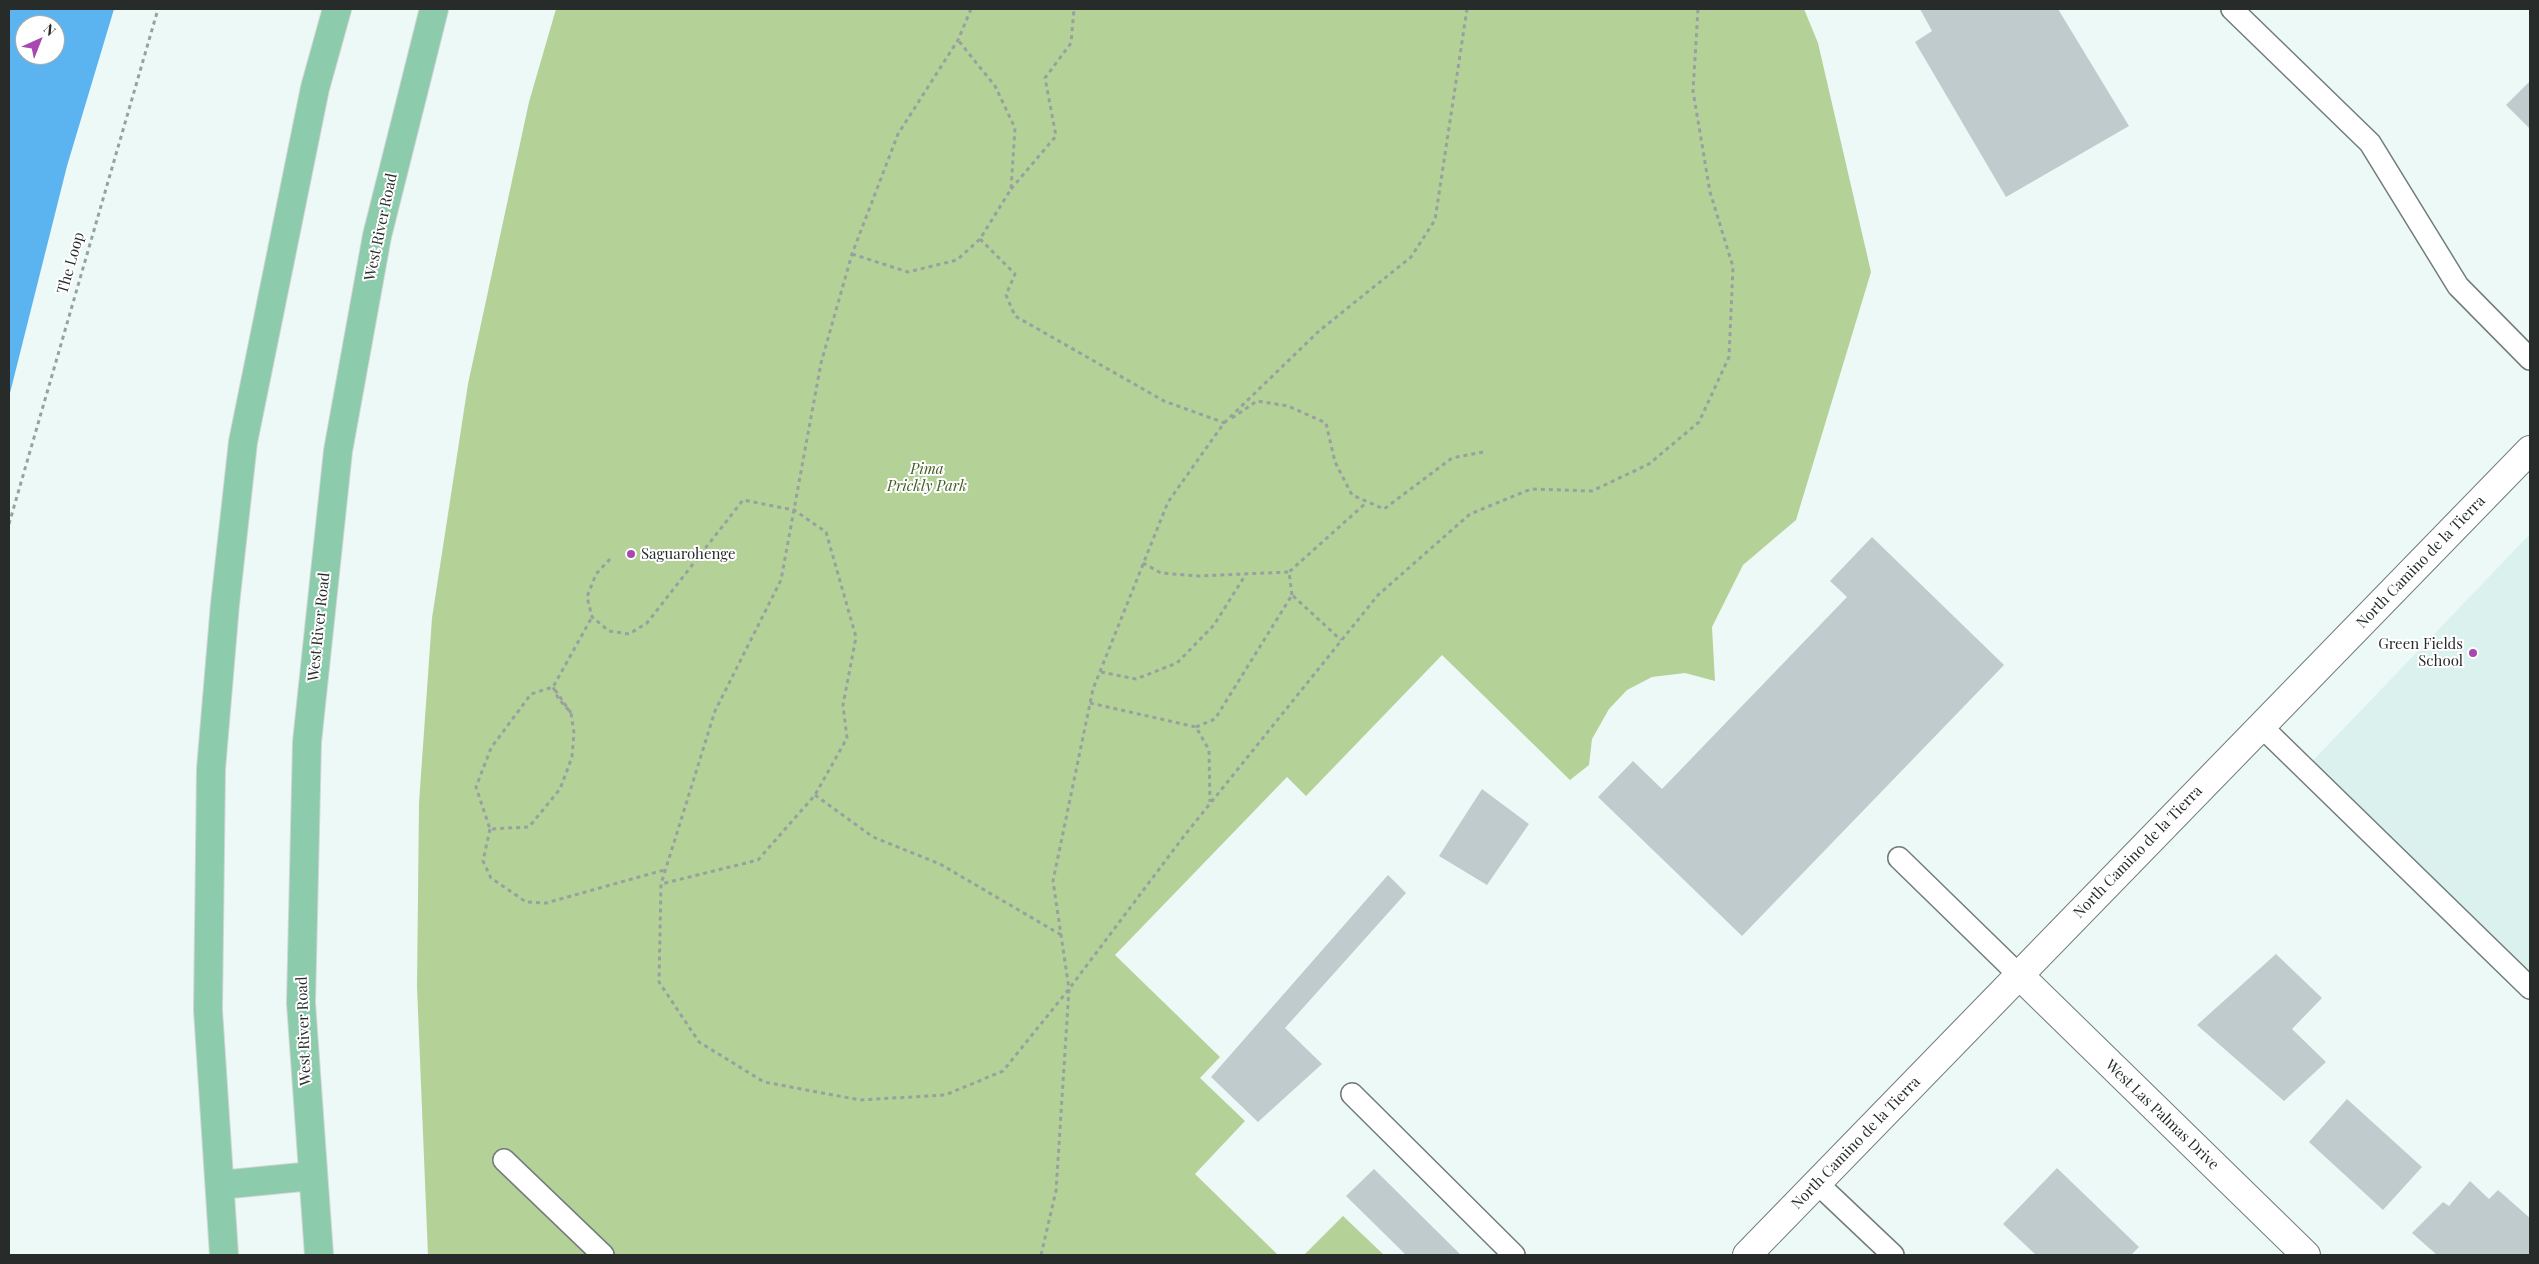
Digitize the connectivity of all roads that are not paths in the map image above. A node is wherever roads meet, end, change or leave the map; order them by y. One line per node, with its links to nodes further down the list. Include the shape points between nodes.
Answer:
1 (338, 9): 14 (main road, via 315,88 243,442 225,604 211,769 208,1010)
2 (434, 9): 12 (main road, West River Road, via 377,236 338,451 308,732 301,1003)
3 (2232, 9): 4 (lane, via 2370,143 2458,286)
4 (2530, 359)
5 (2530, 450): 6 (street, North Camino de la Tierra)
6 (2261, 726): 8 (street, North Camino de la Tierra); 9 (lane)
7 (1899, 858): 8 (lane)
8 (2019, 975): 13 (street, North Camino de la Tierra); 21 (street, West Las Palmas Drive)
9 (2530, 988)
10 (1352, 1094): 18 (lane)
11 (504, 1160): 17 (lane)
12 (312, 1176): 14 (main road); 16 (main road, West River Road)
13 (1817, 1183): 19 (street, North Camino de la Tierra); 20 (lane)
14 (220, 1184): 15 (main road)
15 (224, 1255)
16 (319, 1255)
17 (603, 1255)
18 (1514, 1255)
19 (1747, 1255)
20 (1893, 1255)
21 (2306, 1255)

